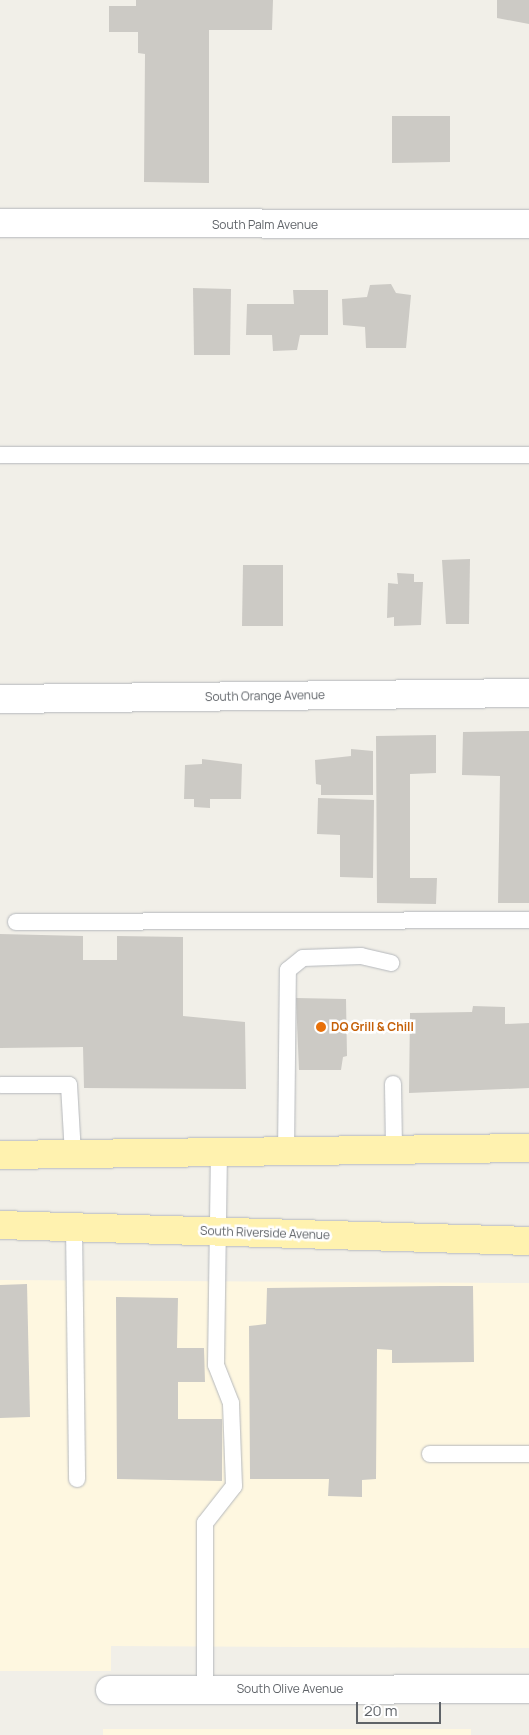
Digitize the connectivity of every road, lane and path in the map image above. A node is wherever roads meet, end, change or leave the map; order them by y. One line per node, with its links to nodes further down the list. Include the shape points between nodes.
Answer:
1 (0, 223): 2 (street, South Palm Avenue)
2 (529, 224)
3 (0, 455): 4 (lane)
4 (529, 455)
5 (529, 693): 6 (street, South Orange Avenue)
6 (0, 699)
7 (529, 920): 8 (lane)
8 (16, 922)
9 (391, 963): 14 (lane, via 361,956 303,958 288,970)
10 (393, 1084): 13 (lane)
11 (1, 1085): 17 (lane, via 69,1086)
12 (529, 1148): 13 (main road)
13 (394, 1151): 14 (main road)
14 (286, 1152): 15 (main road)
15 (219, 1153): 17 (main road); 20 (lane)
16 (0, 1155): 17 (main road)
17 (73, 1155)
18 (0, 1225): 19 (main road, South Riverside Avenue)
19 (74, 1227): 20 (main road, South Riverside Avenue); 24 (lane)
20 (218, 1231): 21 (main road, South Riverside Avenue); 25 (lane, via 216,1365 231,1403 234,1486 205,1523)
21 (529, 1240)
22 (430, 1454): 23 (lane)
23 (529, 1454)
24 (77, 1478)
25 (205, 1689): 26 (street, South Olive Avenue); 27 (street, South Olive Avenue)
26 (529, 1689)
27 (110, 1690)

